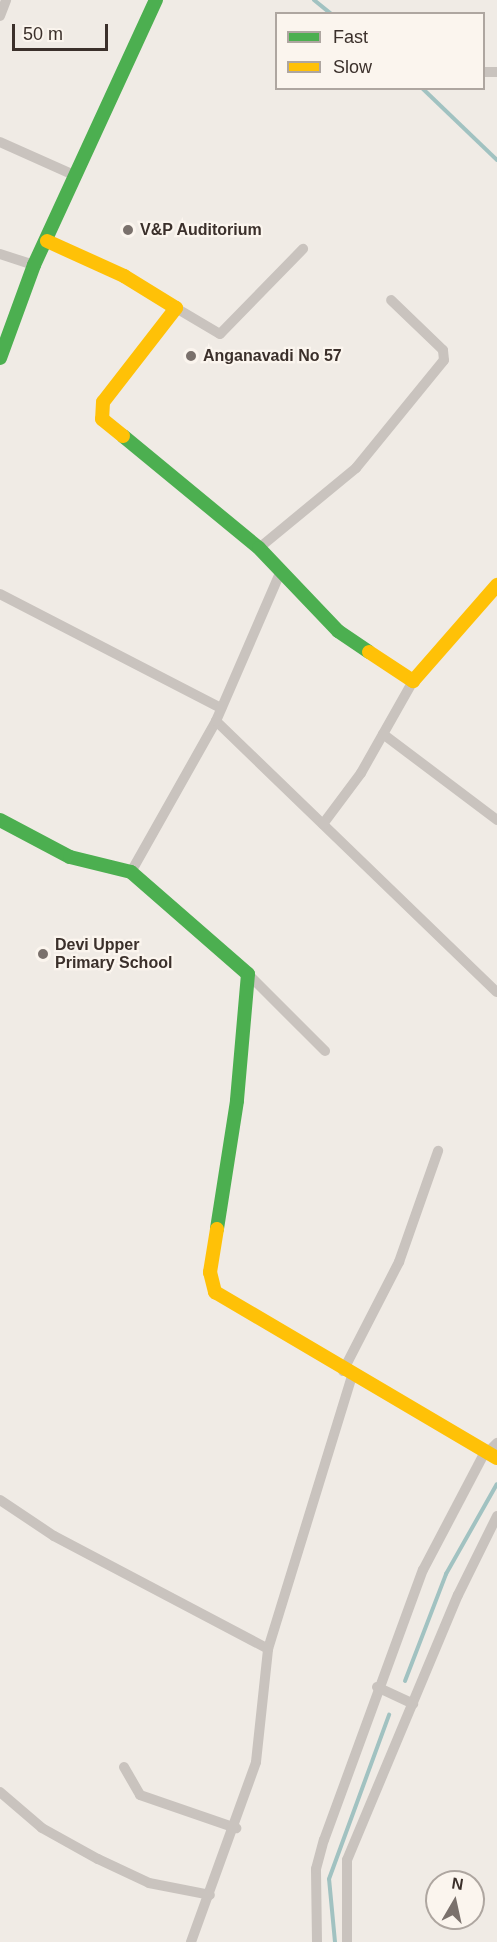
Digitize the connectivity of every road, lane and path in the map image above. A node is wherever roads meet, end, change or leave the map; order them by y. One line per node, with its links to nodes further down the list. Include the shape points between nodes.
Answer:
1 (6, 0): 3 (street)
2 (156, 0): 5 (street)
3 (0, 16)
4 (0, 142): 5 (street)
5 (76, 176): 6 (street)
6 (47, 241): 9 (street); 11 (street, via 124,276)
7 (303, 249): 11 (street, via 220,334)
8 (0, 254): 9 (street)
9 (34, 266): 12 (street)
10 (391, 300): 13 (street, via 443,350 444,360 356,468)
11 (176, 308): 13 (street, via 103,402 101,415)
12 (0, 358)
13 (259, 548): 14 (street)
14 (280, 573): 17 (street, via 338,631); 18 (street)
15 (497, 585): 17 (street)
16 (0, 594): 18 (street)
17 (413, 681): 20 (street)
18 (221, 708): 19 (street)
19 (216, 721): 23 (street); 24 (street)
20 (383, 734): 22 (street); 23 (street)
21 (0, 820): 24 (street, via 70,857)
22 (497, 820)
23 (323, 824): 26 (street)
24 (131, 872): 25 (street)
25 (248, 974): 27 (street); 29 (street, via 239,1091 210,1283 225,1303)
26 (497, 992)
27 (325, 1051)
28 (438, 1151): 29 (street, via 399,1262)
29 (348, 1373): 30 (street); 33 (street)
30 (492, 1451): 34 (street, via 444,1523)
31 (0, 1500): 33 (street, via 63,1541)
32 (497, 1516): 35 (street)
33 (268, 1649): 38 (street, via 256,1762)
34 (380, 1689): 35 (street); 41 (street, via 316,1869)
35 (409, 1702): 42 (street, via 347,1860)
36 (124, 1767): 38 (street, via 140,1794)
37 (0, 1792): 39 (street, via 42,1828 98,1859 149,1883)
38 (236, 1828): 39 (street)
39 (210, 1895): 40 (street)
40 (191, 1942)
41 (317, 1942)
42 (347, 1942)

